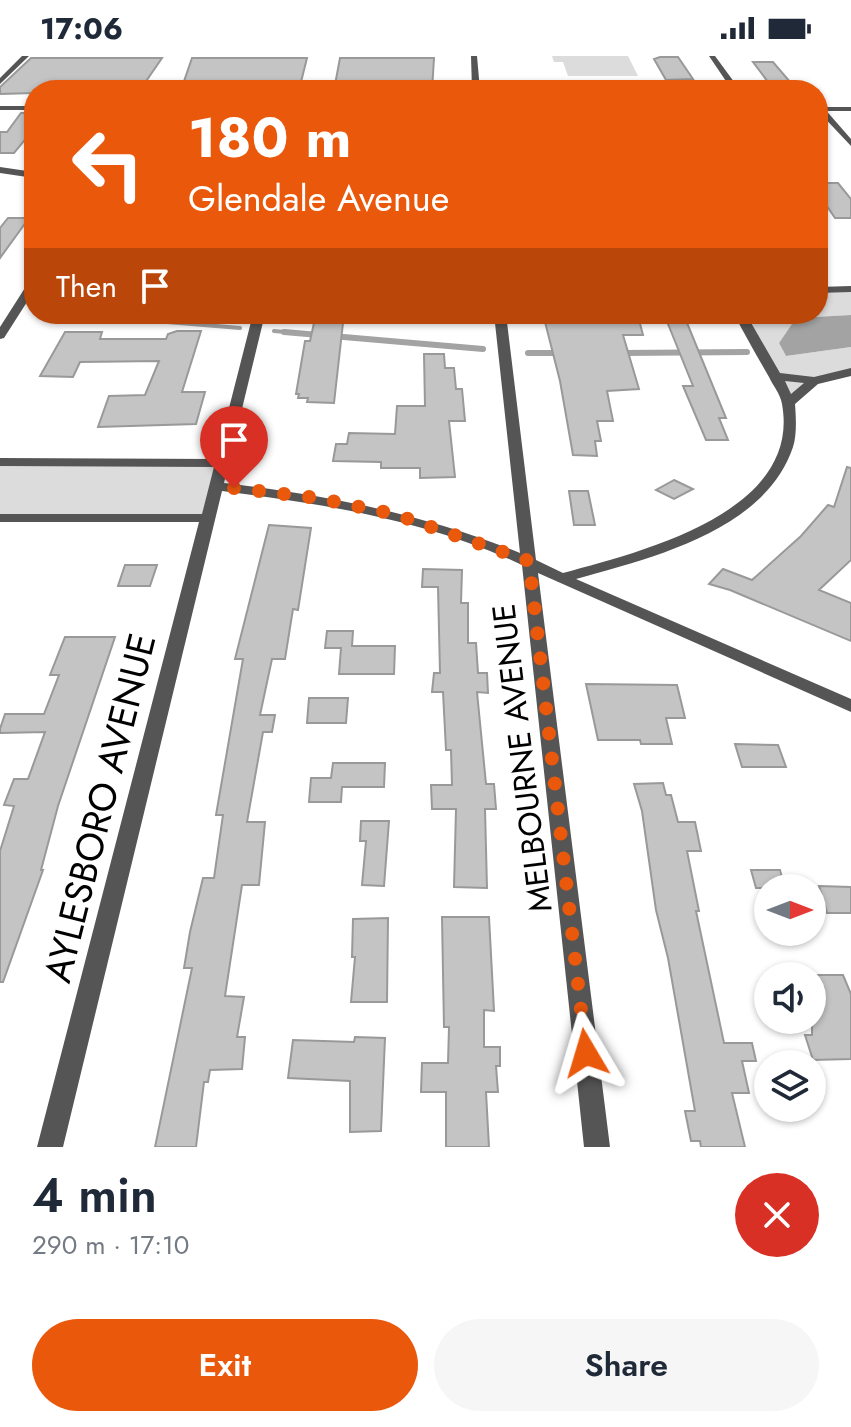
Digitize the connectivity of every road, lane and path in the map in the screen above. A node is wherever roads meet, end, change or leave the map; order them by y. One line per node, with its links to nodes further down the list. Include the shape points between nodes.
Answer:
1 (26, 56): 6 (street)
2 (474, 56): 4 (street)
3 (712, 56): 5 (street)
4 (475, 80)
5 (729, 80)
6 (0, 82)
7 (0, 108): 8 (street)
8 (24, 108)
9 (828, 109): 10 (street)
10 (851, 109)
11 (828, 119): 12 (street)
12 (851, 144)
13 (0, 170): 14 (street)
14 (24, 174)
15 (851, 289): 16 (street)
16 (828, 290)
17 (24, 298): 21 (street)
18 (257, 324): 27 (street)
19 (501, 324): 31 (street, MELBOURNE AVENUE)
20 (745, 324): 23 (street)
21 (0, 336)
22 (851, 372): 24 (street)
23 (774, 376): 24 (street); 25 (street)
24 (814, 381): 25 (street)
25 (789, 403): 32 (street, via 790,433 777,470 756,495 678,543)
26 (0, 462): 27 (street)
27 (222, 463): 28 (street, AYLESBORO AVENUE)
28 (217, 486): 30 (street, AYLESBORO AVENUE); 31 (street, via 384,511)
29 (0, 518): 30 (street)
30 (209, 518): 34 (street, AYLESBORO AVENUE)
31 (529, 561): 32 (street); 35 (street, MELBOURNE AVENUE)
32 (561, 578): 33 (street)
33 (851, 706)
34 (50, 1147)
35 (597, 1147)

